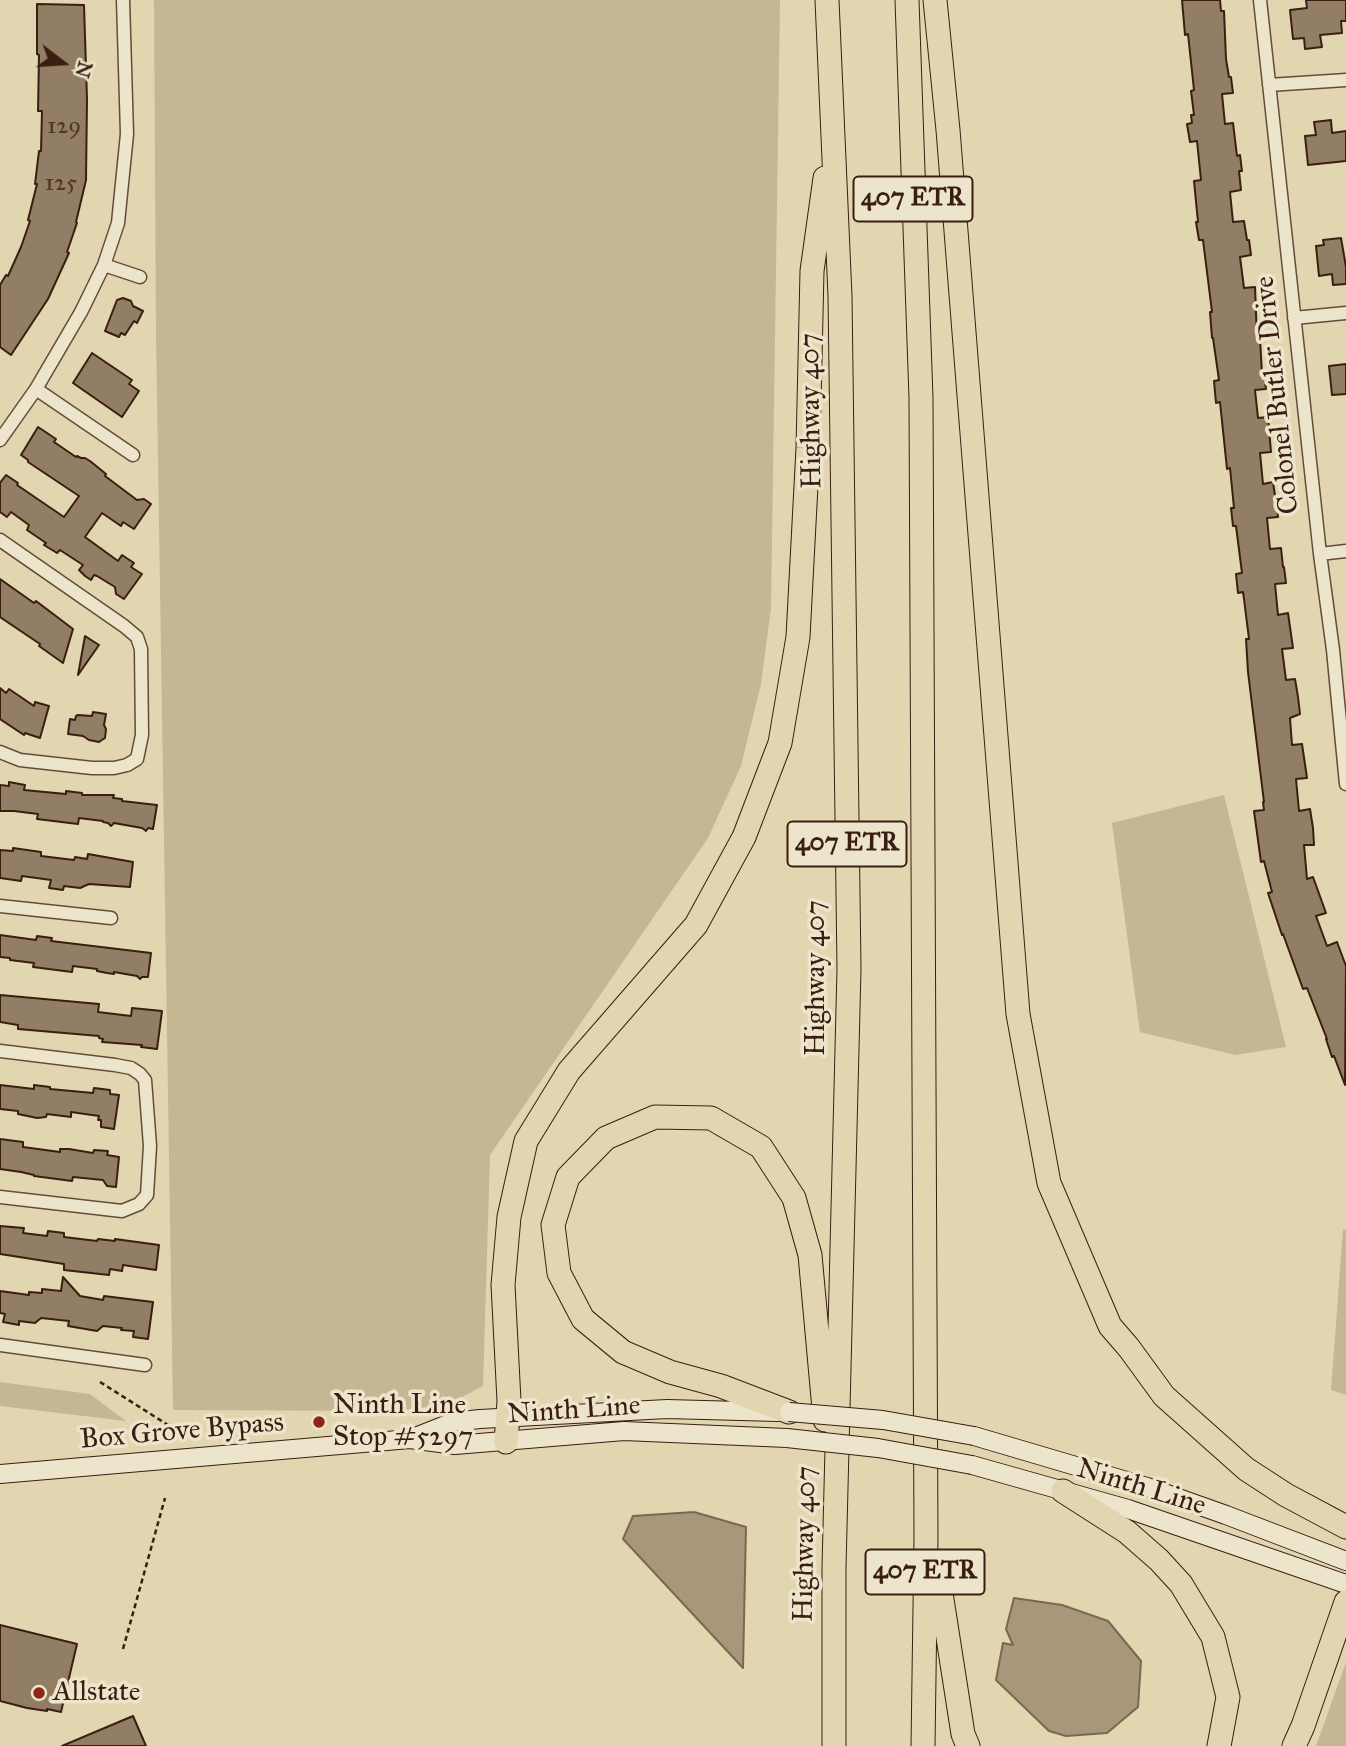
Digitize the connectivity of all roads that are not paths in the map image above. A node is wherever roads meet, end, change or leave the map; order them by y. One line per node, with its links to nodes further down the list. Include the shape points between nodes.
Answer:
1 (123, 0): 9 (street, via 127,134 118,223)
2 (827, 0): 8 (highway, Highway 407 / 407 ETR)
3 (907, 0): 27 (highway, 407 ETR, via 921,398)
4 (935, 0): 34 (highway, via 1018,1014 1049,1183 1110,1326 1164,1396 1246,1469)
5 (1260, 0): 7 (street, Colonel Butler Drive)
6 (1346, 80): 7 (street)
7 (1269, 85): 12 (street, Colonel Butler Drive)
8 (833, 119): 29 (highway, via 812,271 798,637 780,743 744,837 696,925 569,1071 526,1141 509,1217 503,1285); 36 (highway, Highway 407 / 407 ETR, via 840,296 849,970)
9 (104, 265): 10 (street); 13 (street)
10 (140, 277)
11 (1346, 313): 12 (street)
12 (1294, 318): 18 (street, Colonel Butler Drive)
13 (36, 389): 14 (street); 15 (street)
14 (0, 440)
15 (133, 455)
16 (0, 540): 19 (street, via 137,637 142,735 137,758 114,768 20,760)
17 (1346, 551): 18 (street)
18 (1320, 554): 20 (street, Colonel Butler Drive)
19 (0, 752)
20 (1346, 784)
21 (0, 906): 22 (street)
22 (111, 918)
23 (0, 1051): 24 (street, via 115,1065 140,1074 145,1080 150,1146 147,1195 122,1211)
24 (0, 1197)
25 (0, 1345): 26 (street)
26 (145, 1365)
27 (924, 1397): 40 (highway, 407 ETR); 41 (highway, via 941,1520 941,1593)
28 (789, 1412): 29 (main road, Ninth Line, via 667,1409); 35 (main road, Ninth Line, bridge, via 883,1420 974,1436 1147,1487); 36 (highway, via 624,1352 583,1319 559,1273 553,1224 568,1178 606,1138 655,1117 711,1118 761,1147 794,1198 810,1255 832,1495)
29 (507, 1418): 30 (main road, Ninth Line, via 453,1422); 31 (highway)
30 (410, 1439): 31 (main road, Ninth Line, via 455,1445); 32 (main road, Box Grove Bypass)
31 (506, 1442): 33 (main road, Ninth Line, bridge, via 624,1431 787,1438 972,1465)
32 (0, 1474)
33 (1063, 1491): 37 (main road, Ninth Line); 42 (highway, via 1127,1532 1160,1560 1188,1595 1213,1637 1228,1698)
34 (1346, 1527)
35 (1346, 1561)
36 (834, 1569): 39 (highway, Highway 407 / 407 ETR)
37 (1346, 1584)
38 (1346, 1602): 43 (highway)
39 (834, 1746)
40 (923, 1746)
41 (968, 1746)
42 (1219, 1746)
43 (1294, 1746)

